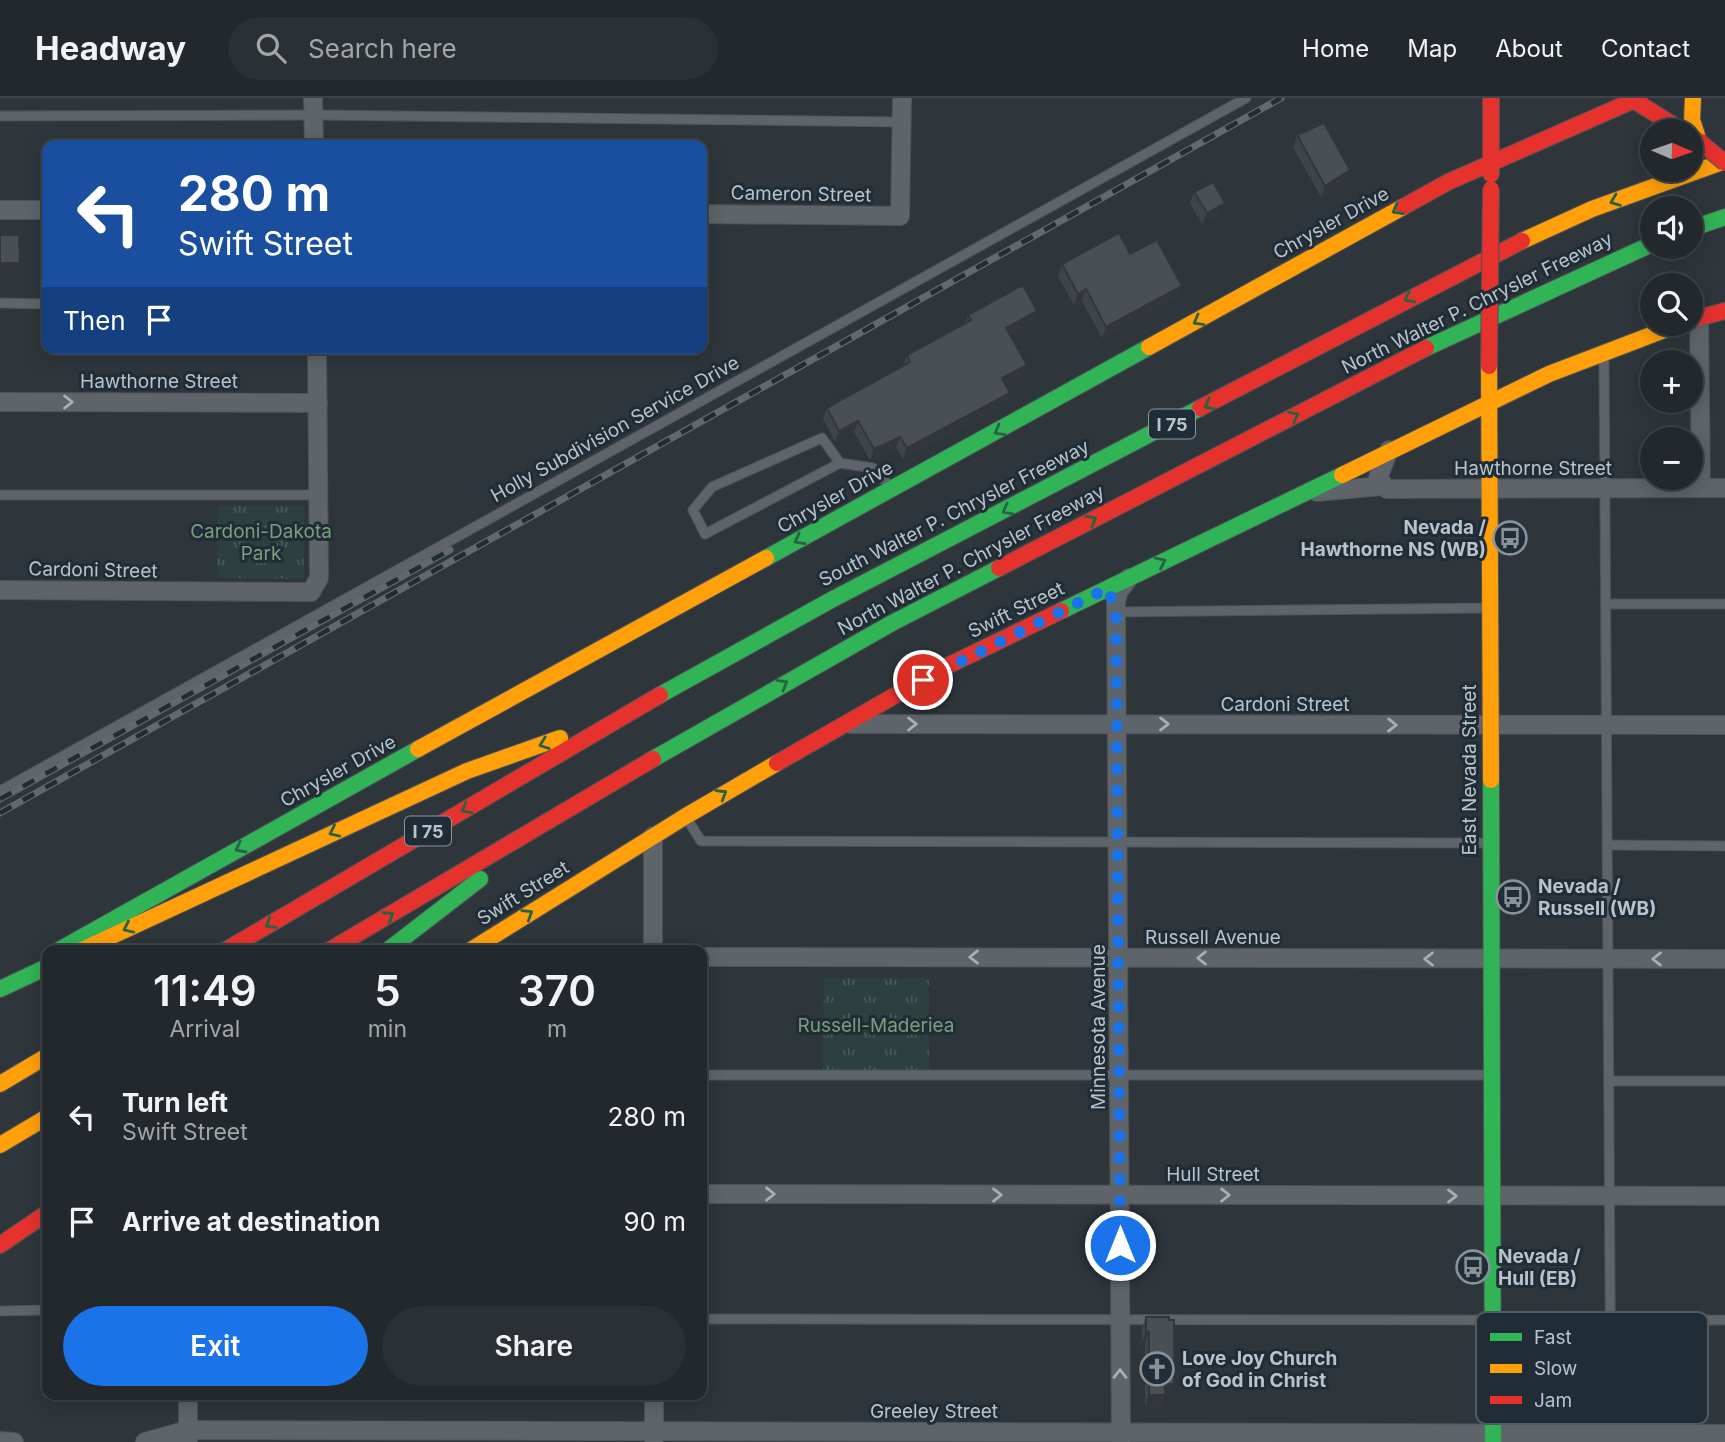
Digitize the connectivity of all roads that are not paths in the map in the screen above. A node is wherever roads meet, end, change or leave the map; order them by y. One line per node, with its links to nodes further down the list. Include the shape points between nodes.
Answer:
1 (902, 98): 10 (street)
2 (1246, 98): 58 (lane, Holly Subdivision Service Drive)
3 (1491, 98): 13 (main road, East Nevada Street)
4 (1693, 98): 9 (main road)
5 (1634, 99): 8 (main road); 13 (main road, Chrysler Drive)
6 (314, 106): 7 (lane); 10 (lane); 11 (street)
7 (0, 116)
8 (1665, 119)
9 (1692, 119)
10 (901, 122): 17 (street, Cameron Street, via 900,216)
11 (314, 140)
12 (1703, 145): 14 (main road, bridge)
13 (1491, 162): 30 (main road, East Nevada Street, bridge); 41 (main road, Chrysler Drive, one-way to 41, via 1447,182)
14 (1725, 162): 52 (main road, South Walter P. Chrysler Freeway / I 75, one-way to 52, via 1530,237 833,599)
15 (0, 210): 16 (street)
16 (42, 210)
17 (707, 214)
18 (1725, 216): 19 (main road)
19 (1703, 224)
20 (1640, 249): 60 (main road, North Walter P. Chrysler Freeway / I 75, one-way to 20, via 892,623 1475,323)
21 (0, 303): 22 (lane)
22 (42, 304)
23 (1725, 311): 24 (main road)
24 (1703, 317)
25 (1645, 336): 27 (main road)
26 (1696, 336): 32 (street)
27 (1604, 350): 30 (main road); 39 (lane)
28 (317, 354): 31 (street)
29 (0, 402): 31 (street, Hawthorne Street, one-way to 31)
30 (1489, 402): 33 (main road, Swift Street); 38 (main road, East Nevada Street)
31 (318, 403): 44 (street)
32 (1699, 427)
33 (1389, 450): 35 (street, via 1378,478); 42 (main road, Swift Street)
34 (840, 463): 34 (lane, via 705,534 693,510 712,487 822,438); 41 (lane, via 873,468)
35 (1382, 486): 38 (street, Hawthorne Street); 42 (street, Hawthorne Street)
36 (1703, 488): 37 (street, Hawthorne Street)
37 (1725, 488)
38 (1489, 489): 39 (street, Hawthorne Street); 50 (main road, East Nevada Street)
39 (1606, 489): 40 (street, Hawthorne Street); 48 (lane)
40 (1640, 489)
41 (893, 490): 66 (main road, Chrysler Drive, one-way to 66)
42 (1300, 494): 45 (main road, Swift Street, one-way to 42)
43 (0, 495): 44 (lane)
44 (318, 495): 47 (street, Cardoni Street, via 319,578 311,592)
45 (1132, 575): 46 (main road, Swift Street); 51 (street, Minnesota Avenue, via 1117,594)
46 (1108, 588): 51 (street, Minnesota Avenue); 53 (main road, Swift Street, via 943,668)
47 (0, 590)
48 (1606, 604): 49 (lane); 56 (lane)
49 (1725, 604)
50 (1489, 608): 51 (lane); 55 (main road, East Nevada Street)
51 (1116, 612): 54 (street, Minnesota Avenue)
52 (631, 712): 67 (main road, one-way to 67, via 467,771); 68 (main road, South Walter P. Chrysler Freeway / I 75, one-way to 68)
53 (844, 724): 54 (street, Cardoni Street, one-way to 54); 59 (main road, Swift Street, one-way to 53)
54 (1117, 724): 55 (street, Cardoni Street, one-way to 55); 62 (street, Minnesota Avenue)
55 (1489, 725): 56 (street, Cardoni Street); 63 (main road, East Nevada Street)
56 (1606, 725): 57 (street, Cardoni Street); 64 (lane)
57 (1725, 725)
58 (0, 791)
59 (686, 816): 61 (main road, Swift Street); 62 (lane, via 701,841)
60 (548, 822): 69 (main road, North Walter P. Chrysler Freeway / I 75, one-way to 60); 70 (main road)
61 (653, 836): 71 (main road, Swift Street, one-way to 61); 72 (street)
62 (1118, 842): 63 (lane); 74 (street, Minnesota Avenue)
63 (1490, 843): 75 (main road, East Nevada Street)
64 (1607, 845): 65 (lane); 76 (lane)
65 (1725, 846)
66 (68, 945)
67 (93, 945)
68 (235, 945)
69 (339, 945)
70 (395, 945)
71 (479, 945)
72 (653, 945)
73 (707, 957): 74 (street, Russell Avenue, one-way to 73)
74 (1119, 957): 75 (street, Russell Avenue, one-way to 74); 82 (street, Minnesota Avenue)
75 (1491, 959): 76 (street, Russell Avenue); 84 (main road, East Nevada Street)
76 (1607, 959): 77 (street, Russell Avenue, one-way to 76); 85 (lane)
77 (1725, 959)
78 (42, 960): 80 (main road)
79 (42, 969): 80 (main road)
80 (0, 987)
81 (42, 1059): 87 (main road)
82 (1119, 1074): 83 (lane); 84 (lane); 91 (street, Minnesota Avenue)
83 (707, 1075)
84 (1491, 1075): 92 (main road, East Nevada Street)
85 (1609, 1081): 86 (lane); 93 (lane)
86 (1725, 1081)
87 (0, 1084)
88 (42, 1120): 89 (main road)
89 (0, 1145)
90 (707, 1194): 91 (street, Hull Street, one-way to 91)
91 (1120, 1195): 92 (street, Hull Street, one-way to 92); 102 (street, Minnesota Avenue)
92 (1492, 1196): 93 (street, Hull Street); 99 (main road, East Nevada Street)
93 (1610, 1196): 94 (street, Hull Street); 100 (lane)
94 (1725, 1196)
95 (42, 1216): 96 (main road)
96 (0, 1245)
97 (42, 1310): 98 (lane)
98 (0, 1311)
99 (1493, 1312)
100 (1611, 1312)
101 (707, 1319): 102 (lane)
102 (1120, 1320): 103 (lane); 109 (street, Minnesota Avenue, one-way to 102)
103 (1476, 1320)
104 (188, 1400): 107 (street)
105 (654, 1400): 108 (street)
106 (1725, 1434): 111 (street, Greeley Street)
107 (188, 1436): 108 (street, Greeley Street); 114 (street, Greeley Street)
108 (654, 1437): 109 (street, Greeley Street)
109 (1121, 1437): 110 (street, Greeley Street)
110 (1493, 1438): 111 (street, Greeley Street)
111 (1611, 1438)
112 (0, 1441): 113 (street)
113 (14, 1442)
114 (145, 1442)

